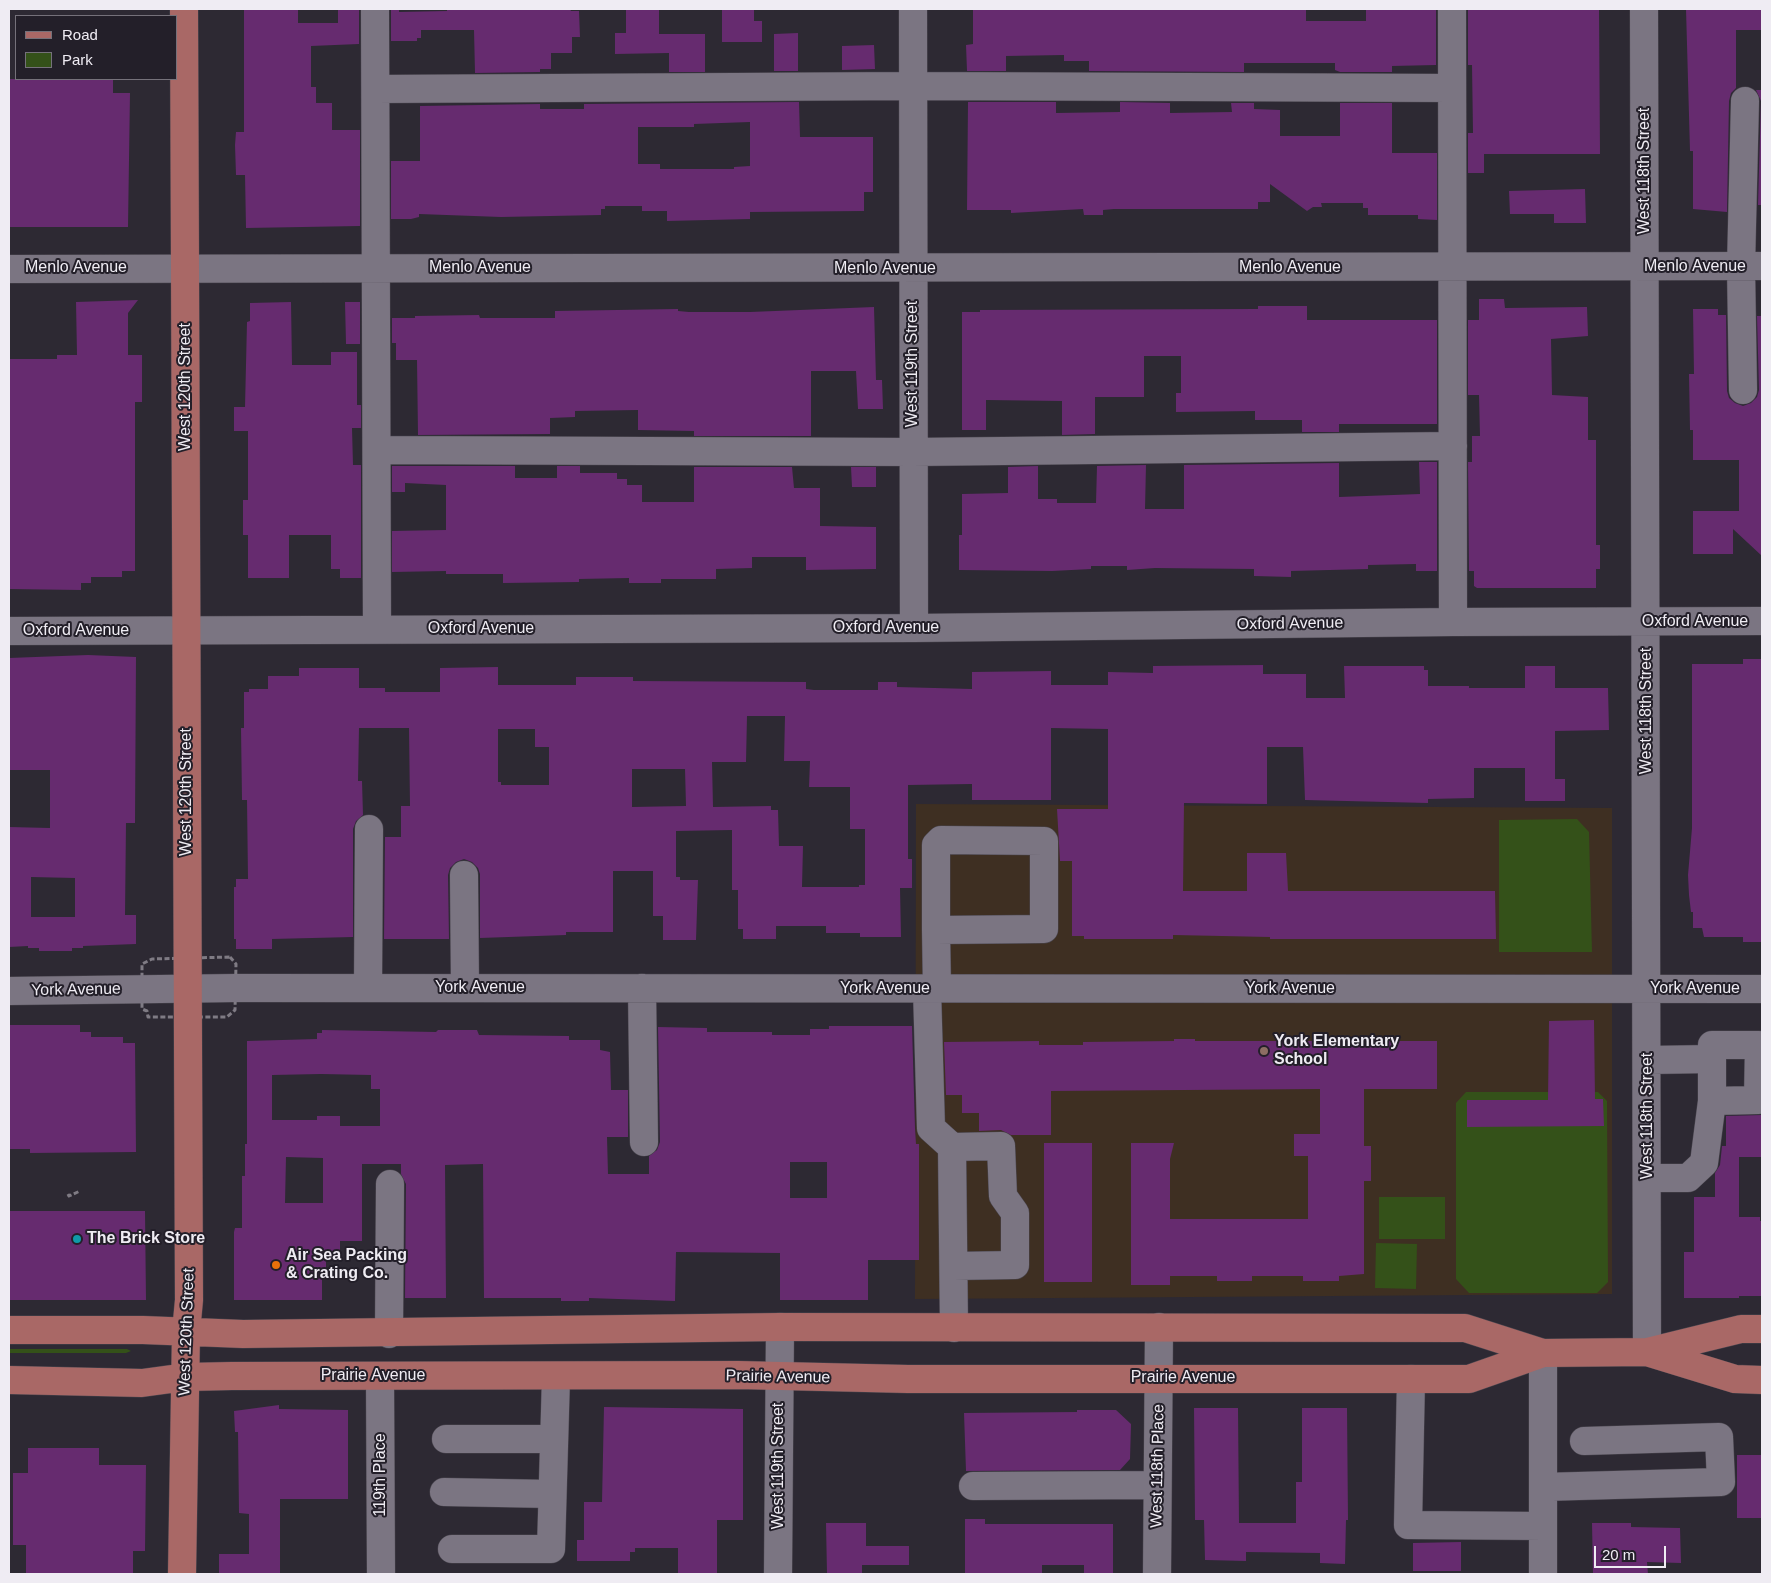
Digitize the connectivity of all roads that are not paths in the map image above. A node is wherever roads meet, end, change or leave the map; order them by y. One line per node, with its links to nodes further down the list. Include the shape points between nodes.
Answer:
1 (184, 9): 13 (main road, West 120th Street)
2 (375, 9): 8 (street)
3 (913, 9): 6 (street, West 119th Street)
4 (1452, 9): 7 (street)
5 (1644, 9): 10 (street, West 118th Street)
6 (913, 86): 7 (street); 8 (street); 16 (street, West 119th Street)
7 (1452, 88): 12 (street)
8 (376, 89): 14 (street)
9 (1745, 101): 11 (street)
10 (1645, 266): 11 (street, Menlo Avenue); 12 (street, Menlo Avenue); 22 (street, West 118th Street)
11 (1752, 266): 17 (street)
12 (1452, 267): 16 (street, Menlo Avenue); 18 (street)
13 (186, 268): 14 (street, Menlo Avenue); 15 (street, Menlo Avenue); 25 (main road, West 120th Street)
14 (377, 268): 16 (street, Menlo Avenue); 19 (street)
15 (9, 269)
16 (913, 269): 20 (street, West 119th Street)
17 (1743, 390)
18 (1453, 446): 20 (street); 21 (street)
19 (377, 450): 20 (street); 26 (street)
20 (913, 452): 24 (street, West 119th Street)
21 (1453, 622): 22 (street, Oxford Avenue); 24 (street, Oxford Avenue)
22 (1647, 622): 23 (street, Oxford Avenue); 36 (street, West 118th Street)
23 (1762, 622)
24 (914, 628): 26 (street, Oxford Avenue)
25 (186, 630): 26 (street, Oxford Avenue); 27 (street, Oxford Avenue); 34 (main road, West 120th Street)
26 (377, 630)
27 (9, 631)
28 (369, 829): 31 (street)
29 (464, 875): 32 (street)
30 (936, 930): 30 (street, via 936,845 941,840 1042,840 1046,843 1044,929); 35 (street)
31 (368, 988): 32 (street, York Avenue); 34 (street, York Avenue)
32 (465, 988): 33 (street, York Avenue)
33 (642, 988): 35 (street, York Avenue); 42 (street)
34 (188, 989): 38 (street, York Avenue); 52 (main road, West 120th Street, via 189,1300)
35 (932, 989): 36 (street, York Avenue); 43 (street, via 932,1128)
36 (1648, 989): 37 (street, York Avenue); 40 (street, West 118th Street)
37 (1762, 989)
38 (9, 991)
39 (1712, 1059): 40 (street); 41 (street); 41 (street, via 1712,1045 1759,1045 1758,1100)
40 (1648, 1060): 44 (street, West 118th Street)
41 (1712, 1101): 44 (street, via 1704,1163 1688,1178)
42 (644, 1142)
43 (952, 1147): 46 (street); 46 (street, via 1000,1146 1003,1196 1015,1213 1015,1265)
44 (1648, 1178): 54 (street, West 118th Street)
45 (390, 1184): 53 (street)
46 (954, 1266): 49 (street)
47 (780, 1327): 49 (main road, Prairie Avenue); 53 (main road, Prairie Avenue); 59 (street, West 119th Street)
48 (1159, 1327): 49 (main road, Prairie Avenue); 55 (main road, Prairie Avenue, via 1465,1328); 60 (street, West 118th Place)
49 (954, 1328)
50 (1762, 1329): 54 (main road, Prairie Avenue, via 1741,1329)
51 (9, 1330): 52 (main road, Prairie Avenue)
52 (186, 1332): 53 (main road, Prairie Avenue); 57 (main road, West 120th Street)
53 (388, 1334)
54 (1647, 1352): 55 (main road, Prairie Avenue); 63 (main road, Prairie Avenue, via 1735,1379)
55 (1543, 1353): 61 (main road, Prairie Avenue, via 1469,1379); 69 (street)
56 (380, 1376): 57 (main road, Prairie Avenue); 58 (main road, Prairie Avenue); 75 (street, 119th Place)
57 (186, 1377): 62 (main road, Prairie Avenue, via 142,1383); 74 (main road, West 120th Street)
58 (556, 1377): 59 (main road, Prairie Avenue); 65 (street)
59 (779, 1377): 60 (main road, Prairie Avenue); 76 (street, West 119th Street)
60 (1159, 1378): 61 (main road, Prairie Avenue); 67 (street, West 118th Place)
61 (1411, 1379): 72 (street, via 1408,1524)
62 (9, 1380)
63 (1762, 1380)
64 (446, 1439): 65 (street)
65 (554, 1439): 71 (street)
66 (1584, 1441): 69 (street, via 1719,1438 1720,1482)
67 (1157, 1485): 68 (street); 77 (street, West 118th Place)
68 (973, 1486)
69 (1543, 1487): 72 (street)
70 (444, 1492): 71 (street)
71 (552, 1494): 73 (street, via 551,1549)
72 (1543, 1526): 78 (street)
73 (452, 1549)
74 (182, 1574)
75 (381, 1574)
76 (778, 1574)
77 (1157, 1574)
78 (1543, 1574)

